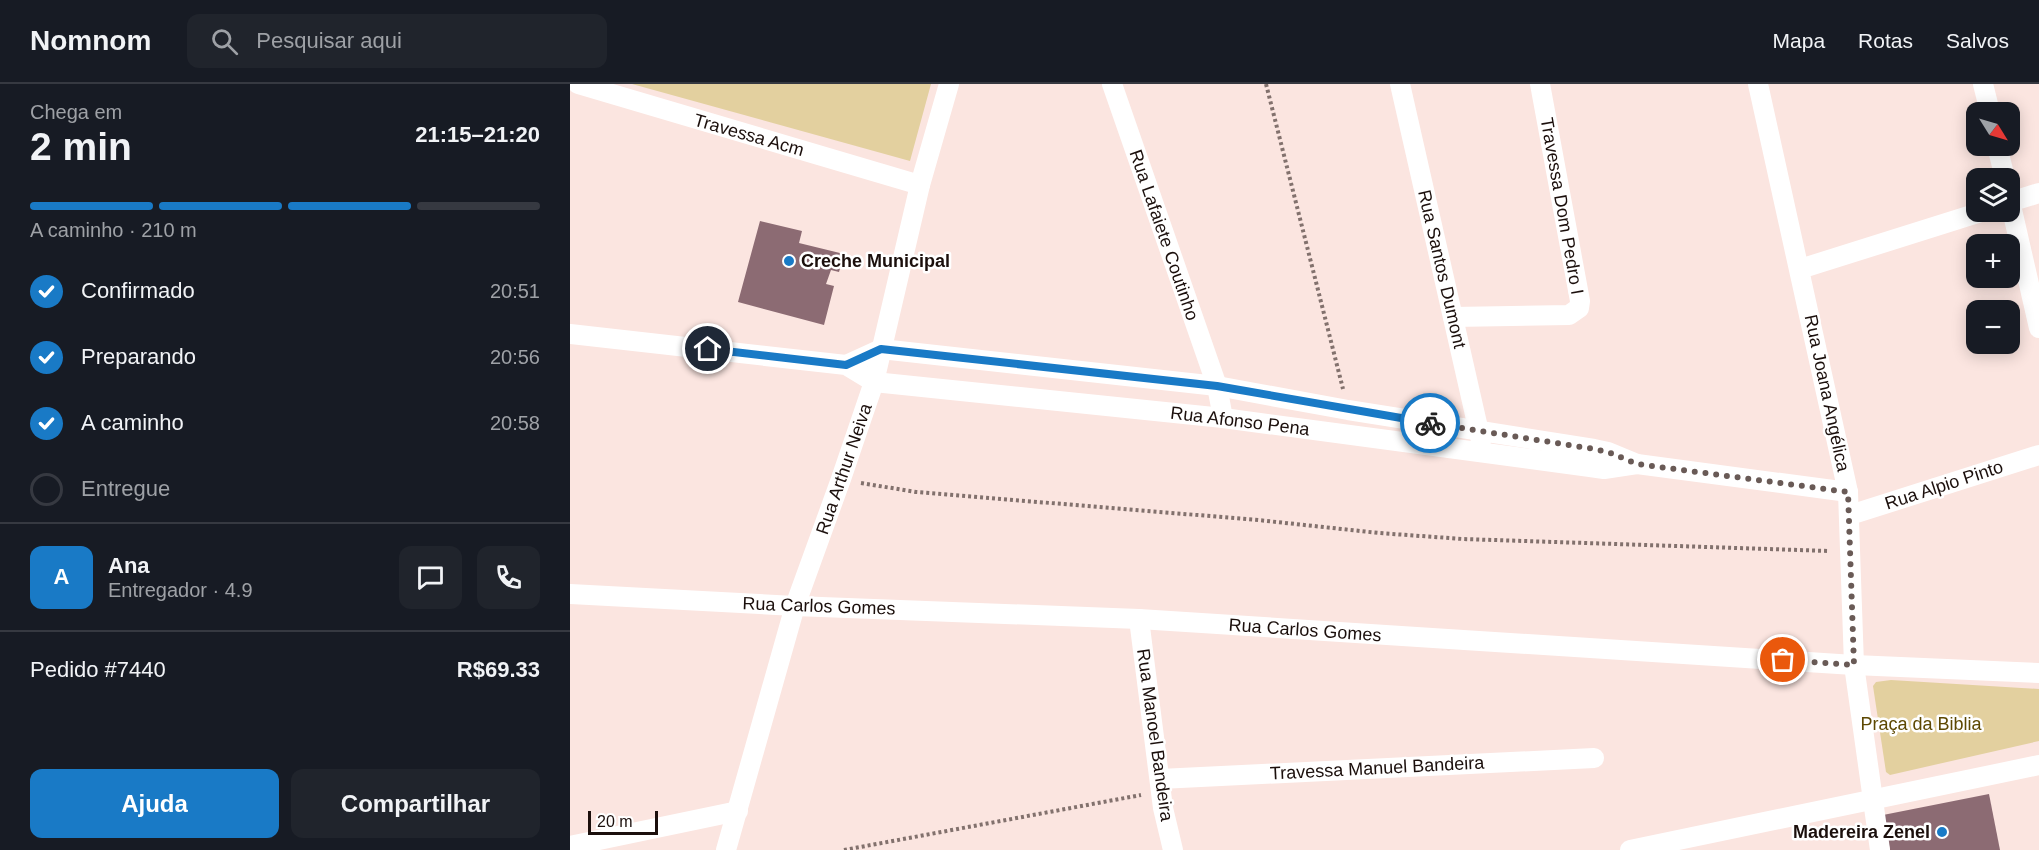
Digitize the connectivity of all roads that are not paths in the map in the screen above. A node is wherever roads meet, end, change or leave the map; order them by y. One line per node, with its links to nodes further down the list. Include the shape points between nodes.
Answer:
1 (578, 84): 9 (street, Travessa Acm)
2 (949, 84): 9 (street, Rua Arthur Neiva)
3 (1112, 84): 21 (street, Rua Lafaiete Coutinho)
4 (1400, 84): 15 (street, Rua Santos Dumont)
5 (1540, 84): 15 (street, Travessa Dom Pedro I, via 1579,308 1569,315)
6 (1758, 84): 14 (street, Rua Joana Angélica)
7 (1983, 84): 8 (street)
8 (1988, 102)
9 (920, 185): 18 (street, Rua Arthur Neiva)
10 (2039, 193): 11 (street)
11 (2020, 199)
12 (1966, 217): 14 (street)
13 (2015, 222): 16 (street)
14 (1800, 269): 27 (street, Rua Joana Angélica)
15 (1453, 317): 23 (street, Rua Santos Dumont)
16 (2039, 328)
17 (570, 334): 19 (street, Rua Afonso Pena)
18 (881, 349): 19 (street); 20 (street, Rua Arthur Neiva); 21 (street, Rua Afonso Pena)
19 (846, 365): 20 (street, Rua Afonso Pena)
20 (874, 382): 22 (street, Rua Afonso Pena); 30 (street, Rua Arthur Neiva)
21 (1217, 386): 22 (street, Rua Lafaiete Coutinho); 23 (street, Rua Afonso Pena)
22 (1223, 417): 24 (street, Rua Afonso Pena)
23 (1479, 431): 24 (street, Rua Santos Dumont); 26 (street, Rua Afonso Pena, via 1601,451)
24 (1483, 453): 26 (street, Rua Afonso Pena, via 1604,469)
25 (2039, 455): 28 (street, Rua Alpio Pinto)
26 (1637, 464): 27 (street, Rua Afonso Pena)
27 (1848, 492): 28 (street, Rua Joana Angélica)
28 (1850, 514): 32 (street, Rua Joana Angélica)
29 (570, 594): 30 (street, Rua Carlos Gomes)
30 (795, 606): 31 (street, Rua Carlos Gomes); 38 (street, Rua Arthur Neiva)
31 (1138, 619): 32 (street, Rua Carlos Gomes); 36 (street, Rua Manoel Bandeira)
32 (1854, 665): 33 (street, Rua Carlos Gomes); 37 (street, Rua Joana Angélica)
33 (2039, 673)
34 (1594, 758): 36 (street, Travessa Manuel Bandeira)
35 (2039, 765): 37 (street)
36 (1161, 785): 41 (street, Rua Manoel Bandeira)
37 (1872, 799): 42 (street); 43 (street, Rua Joana Angélica)
38 (738, 811): 39 (street); 40 (street, Rua Arthur Neiva)
39 (570, 846)
40 (726, 850)
41 (1173, 850)
42 (1630, 850)
43 (1880, 850)

